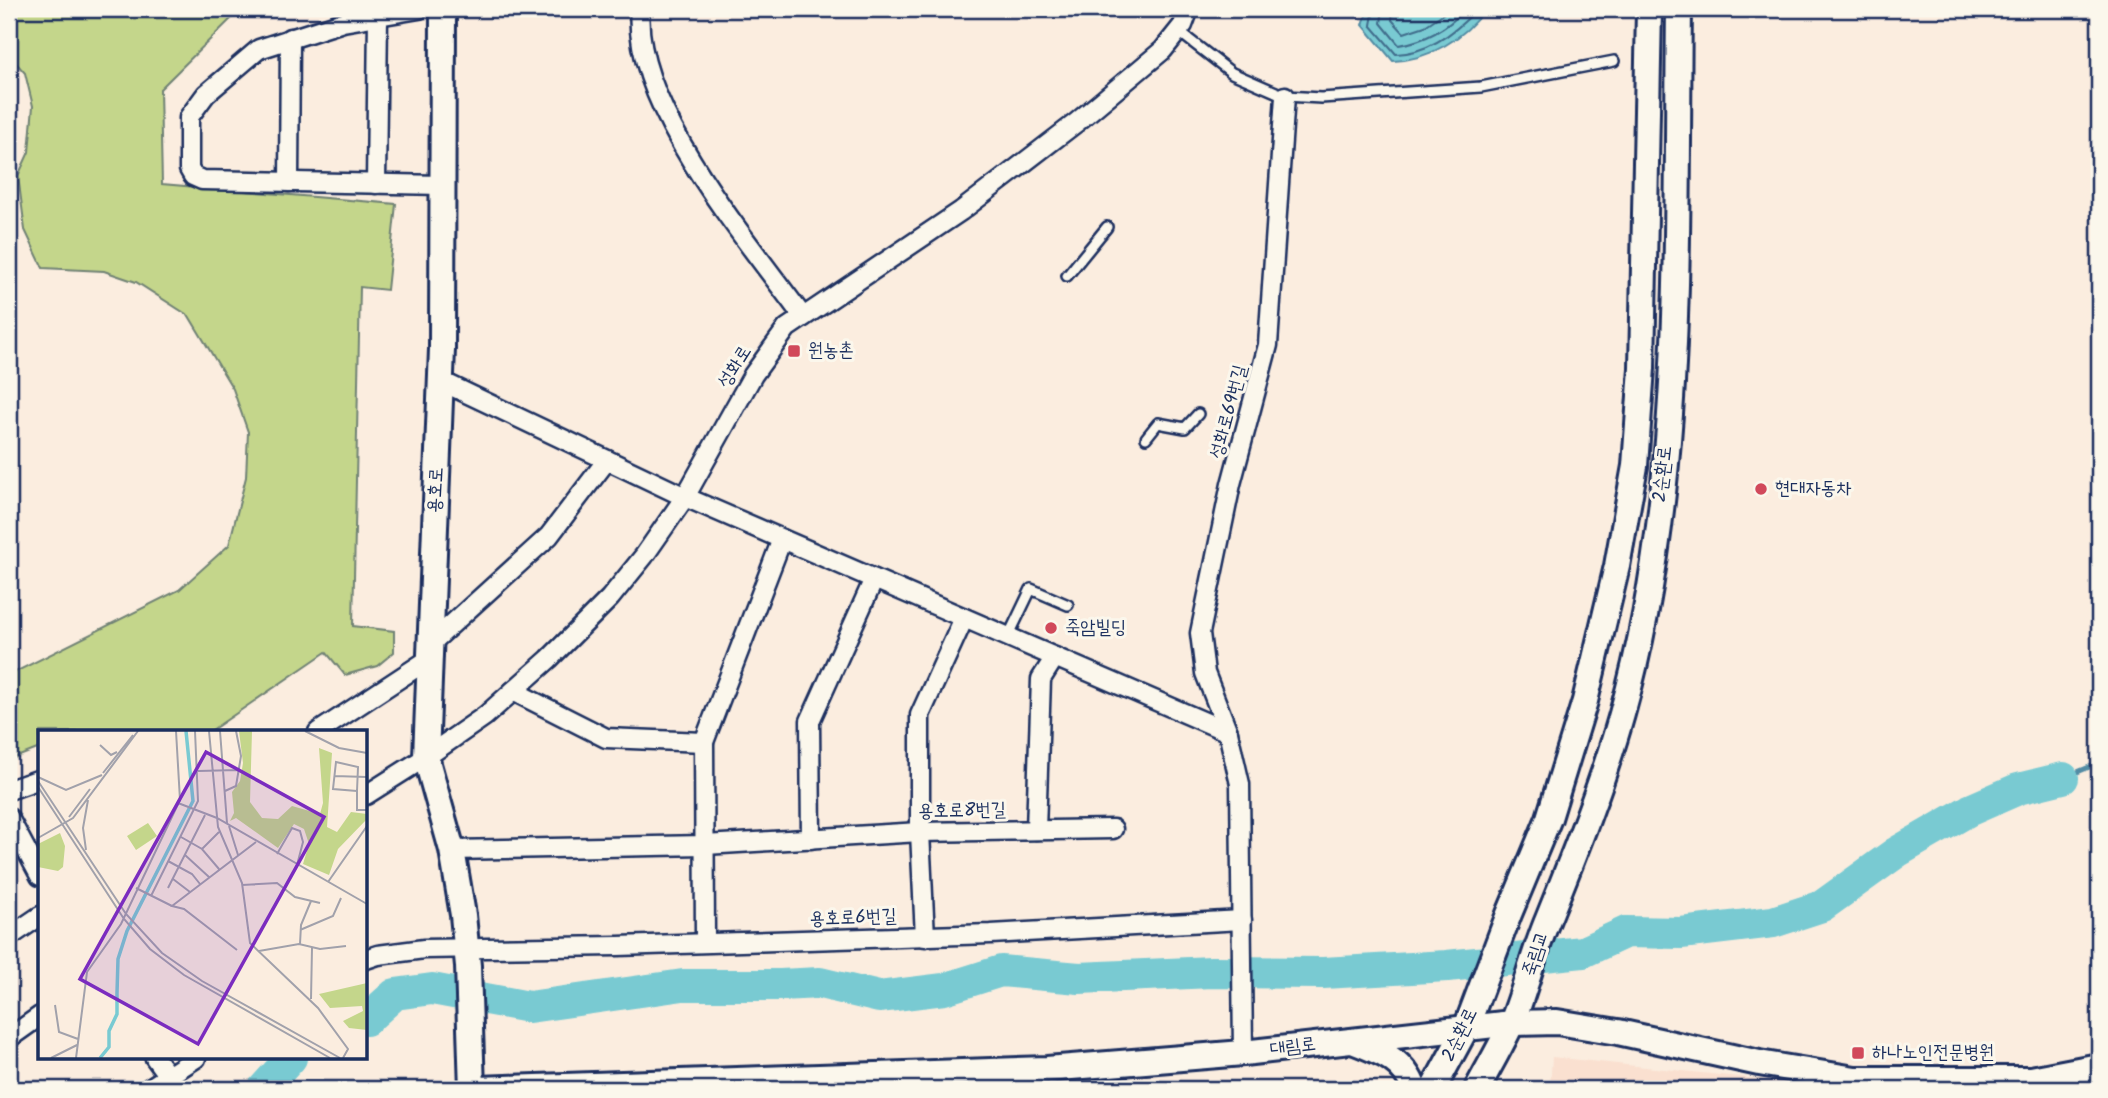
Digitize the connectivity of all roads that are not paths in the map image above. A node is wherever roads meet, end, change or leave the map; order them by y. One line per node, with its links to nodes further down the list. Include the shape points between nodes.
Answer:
1 (419, 9): 7 (street)
2 (443, 9): 14 (street, 용호로)
3 (640, 9): 17 (street, via 639,34 677,137)
4 (1189, 9): 8 (street, 성화로)
5 (1649, 9): 57 (street, 2순환로, via 1642,368 1634,466 1618,566 1585,701 1549,818)
6 (1679, 9): 48 (street, 2순환로, via 1672,372 1655,548 1622,714 1583,834)
7 (377, 16): 9 (street); 13 (street)
8 (1178, 31): 11 (lane, via 1232,73); 17 (street, 성화로, via 1125,82 982,194)
9 (290, 38): 12 (street); 12 (street, via 259,49 206,93 189,117 189,169 193,176)
10 (1614, 61): 11 (lane, via 1481,87 1321,98)
11 (1285, 96): 32 (street, 성화로69번길, via 1268,345 1231,484 1200,633 1205,673)
12 (289, 182): 13 (street)
13 (376, 184): 14 (street)
14 (442, 185): 18 (street, 용호로)
15 (1107, 227): 16 (lane)
16 (1068, 276)
17 (803, 317): 22 (street, 성화로, via 787,328 753,375)
18 (441, 381): 21 (street); 28 (street, 용호로)
19 (1198, 414): 20 (lane, via 1185,428 1158,423)
20 (1146, 438)
21 (607, 460): 22 (street); 28 (street, via 549,536)
22 (685, 497): 23 (street); 30 (street, 성화로, via 610,598)
23 (782, 539): 24 (street); 33 (street)
24 (874, 579): 26 (street); 42 (street, via 810,721)
25 (1068, 605): 27 (lane, via 1031,589)
26 (964, 618): 27 (street); 41 (street, via 920,715)
27 (1008, 637): 29 (street)
28 (429, 652): 31 (street); 34 (street, 용호로)
29 (1055, 657): 32 (street); 40 (street, via 1041,679)
30 (513, 691): 33 (street, via 606,738); 34 (street, 성화로)
31 (321, 730)
32 (1228, 732): 47 (street, 성화로69번길, via 1240,784)
33 (704, 742): 43 (street)
34 (426, 757): 37 (street, 성화로); 44 (street, 용호로)
35 (38, 780): 36 (street)
36 (9, 790)
37 (368, 794)
38 (9, 818): 45 (street)
39 (1113, 829): 40 (street, 용호로8번길)
40 (1036, 830): 41 (street, 용호로8번길)
41 (920, 832): 42 (street, 용호로8번길); 50 (street)
42 (811, 839): 43 (street, 용호로8번길)
43 (705, 845): 44 (street, 용호로8번길); 51 (street)
44 (452, 850): 52 (street, 용호로)
45 (38, 872)
46 (38, 917): 49 (street)
47 (1242, 920): 50 (street, 용호로6번길); 60 (street, 성화로69번길)
48 (1546, 923): 54 (street, 죽림교)
49 (9, 937)
50 (925, 937): 52 (street, 용호로6번길)
51 (705, 939)
52 (467, 957): 53 (street, 용호로6번길, via 424,949); 66 (street, 용호로)
53 (368, 958)
54 (1526, 986): 56 (street, 2순환로)
55 (38, 1017): 58 (street)
56 (1511, 1023): 57 (street, 대림로); 63 (street, 대림로, via 1568,1023 1855,1079 2031,1079); 70 (street, 2순환로)
57 (1466, 1028): 59 (street, 대림로); 69 (street, 2순환로)
58 (9, 1038)
59 (1351, 1041): 60 (street, 대림로); 68 (street, via 1396,1061)
60 (1243, 1053): 67 (street, 대림로, via 1046,1069)
61 (156, 1060): 64 (street)
62 (192, 1060): 64 (street)
63 (2099, 1066)
64 (168, 1076): 65 (street)
65 (148, 1089)
66 (472, 1089)
67 (479, 1089)
68 (1414, 1089)
69 (1433, 1089)
70 (1478, 1089)

